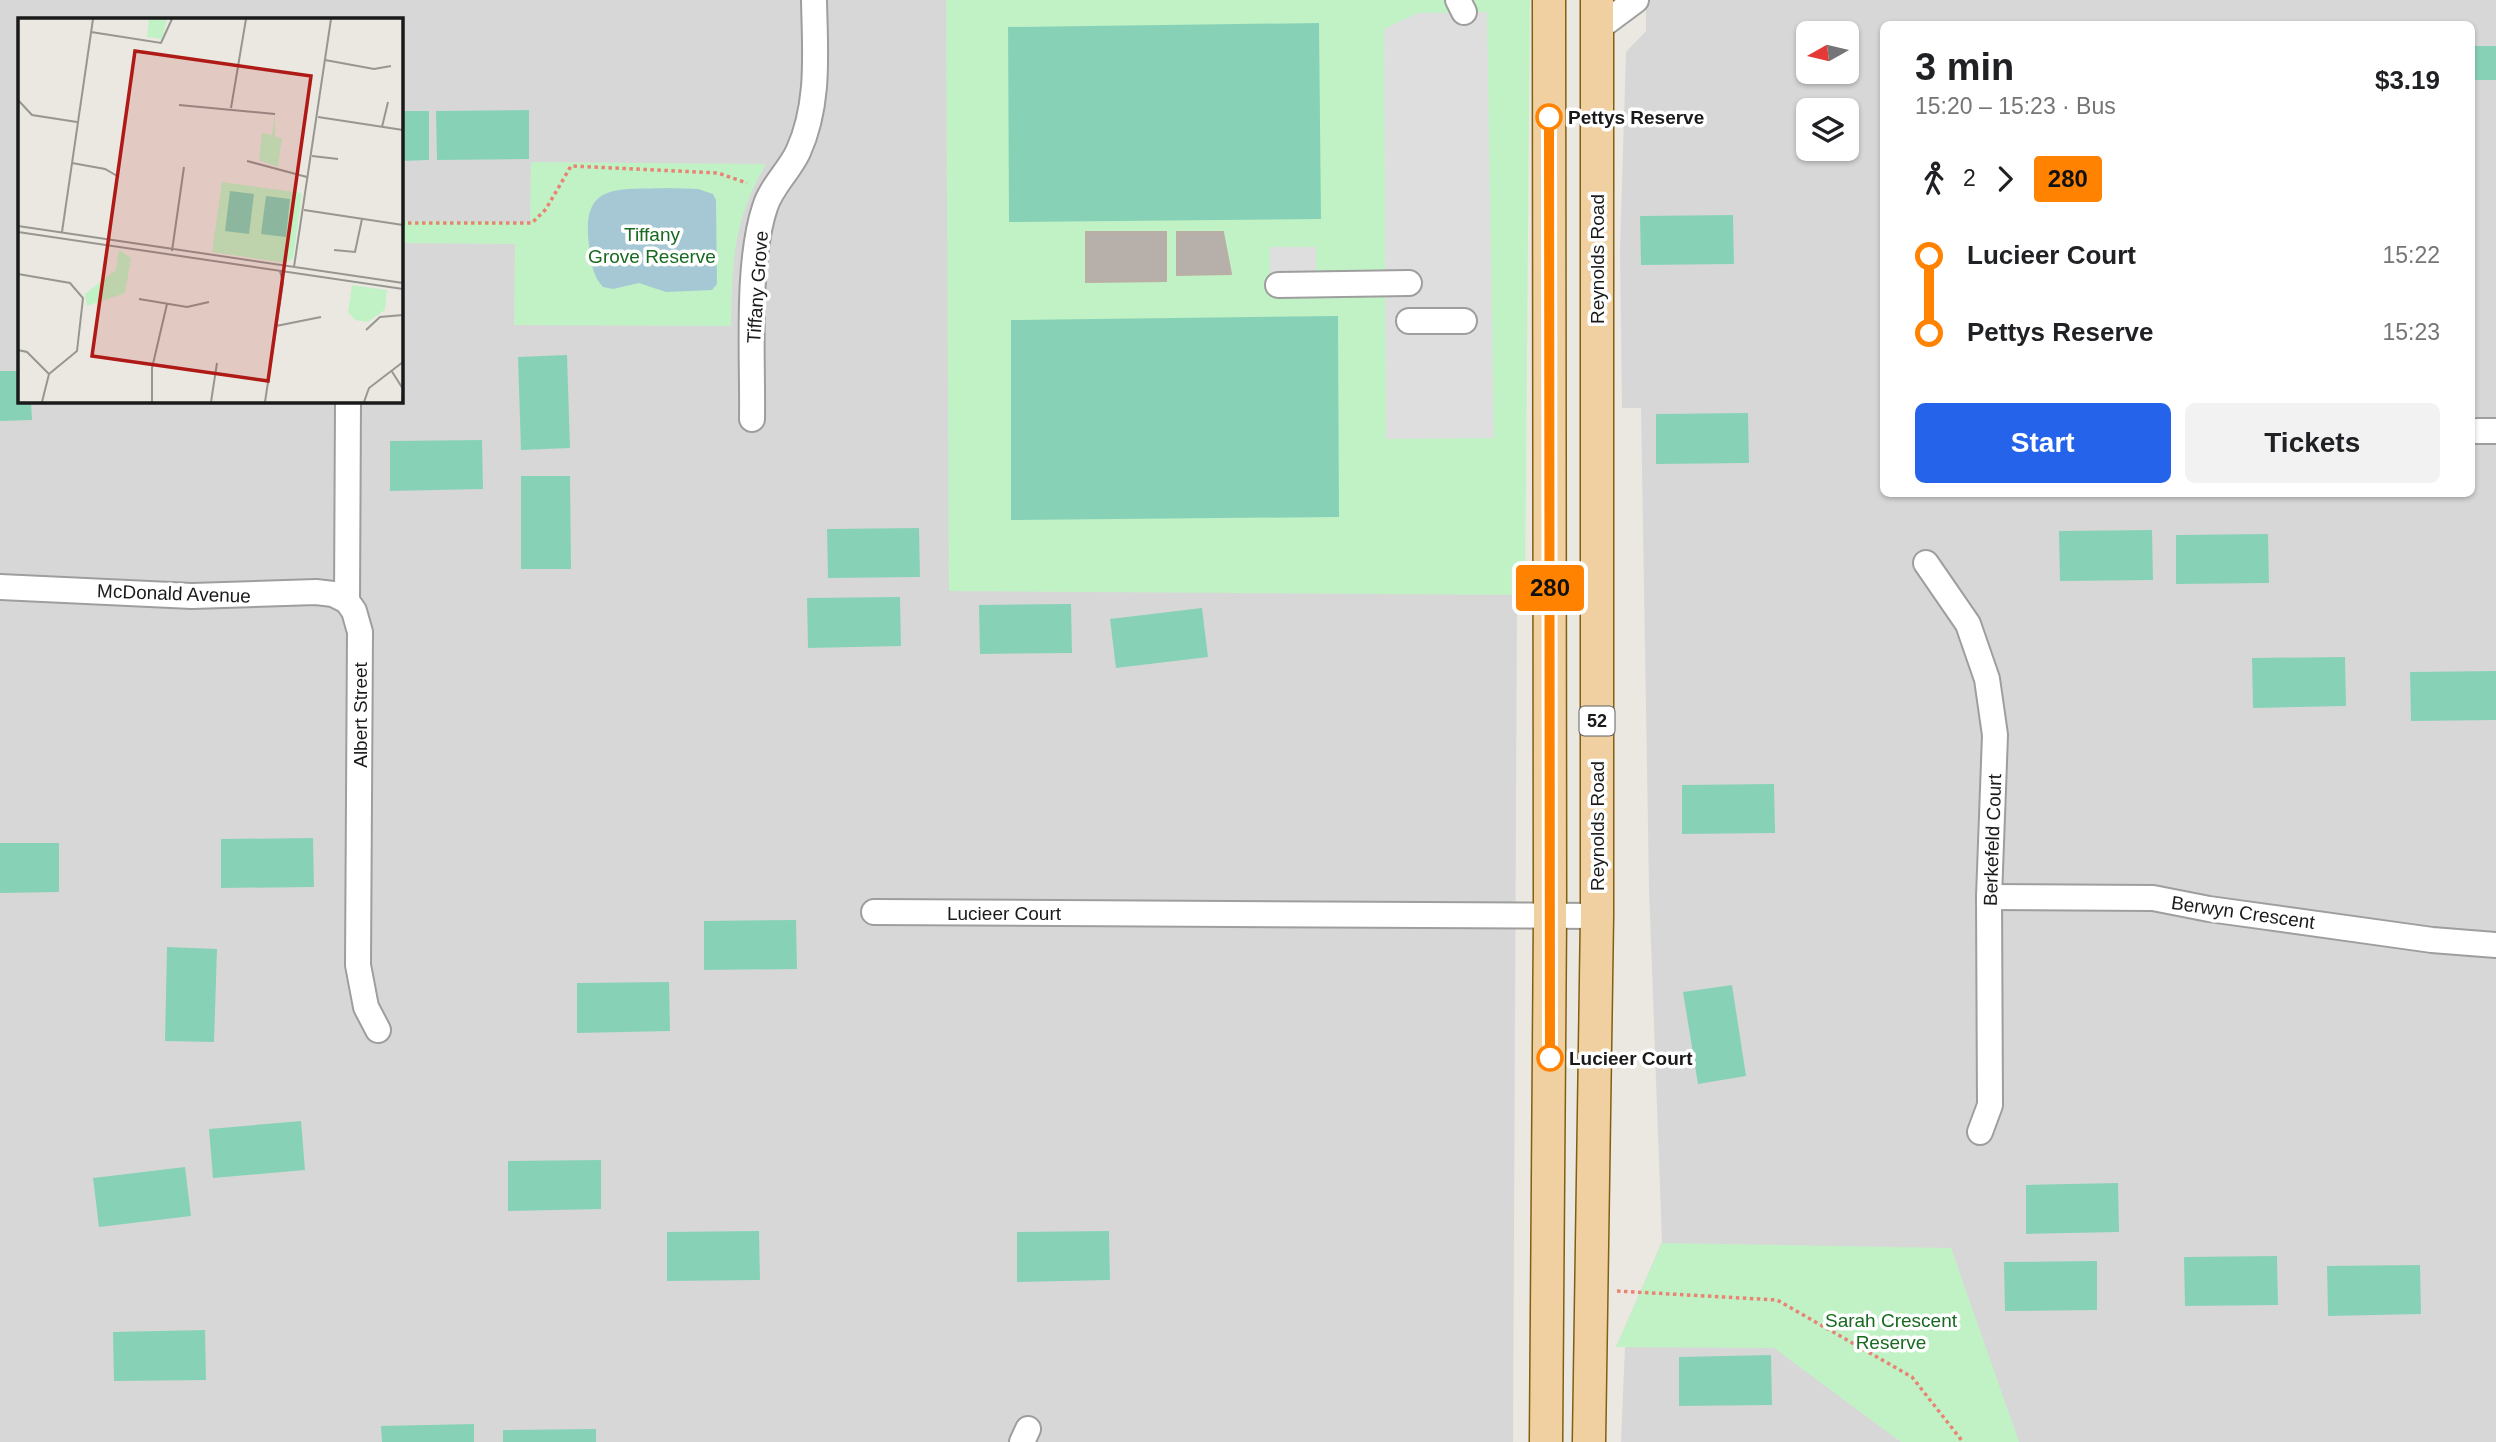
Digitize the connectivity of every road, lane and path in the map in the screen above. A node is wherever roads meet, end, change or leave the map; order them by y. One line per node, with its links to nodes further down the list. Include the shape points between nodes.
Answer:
1 (814, 0): 12 (street, Tiffany Grove, via 816,82 810,118 798,152 765,204 756,247)
2 (1549, 0): 21 (main road)
3 (1636, 0): 4 (street)
4 (1597, 15): 20 (main road, Reynolds Road / 52)
5 (747, 183): 6 (path, via 718,173 571,166 546,209 532,223)
6 (402, 223)
7 (1409, 283): 8 (street)
8 (1278, 285)
9 (1409, 321): 10 (street)
10 (1465, 321)
11 (348, 402): 17 (street, Albert Street)
12 (752, 419)
13 (2475, 431): 14 (street)
14 (2496, 431)
15 (1926, 563): 18 (street, Berkefeld Court, via 1968,624 1987,679 1995,735)
16 (0, 587): 17 (street, McDonald Avenue, via 192,596 316,592)
17 (347, 601): 23 (street, Albert Street, via 360,632 358,965 366,1007)
18 (1989, 897): 22 (street, Berwyn Crescent, via 2153,898 2432,940); 24 (street, Berkefeld Court, via 1990,1105)
19 (874, 912): 21 (street, Lucieer Court)
20 (1597, 916): 21 (street, Lucieer Court); 27 (main road, Reynolds Road / 52)
21 (1550, 918): 26 (main road)
22 (2496, 944)
23 (378, 1030)
24 (1980, 1132)
25 (1612, 1291): 28 (path, via 1777,1300 1912,1377)
26 (1546, 1442)
27 (1589, 1442)
28 (1963, 1442)

